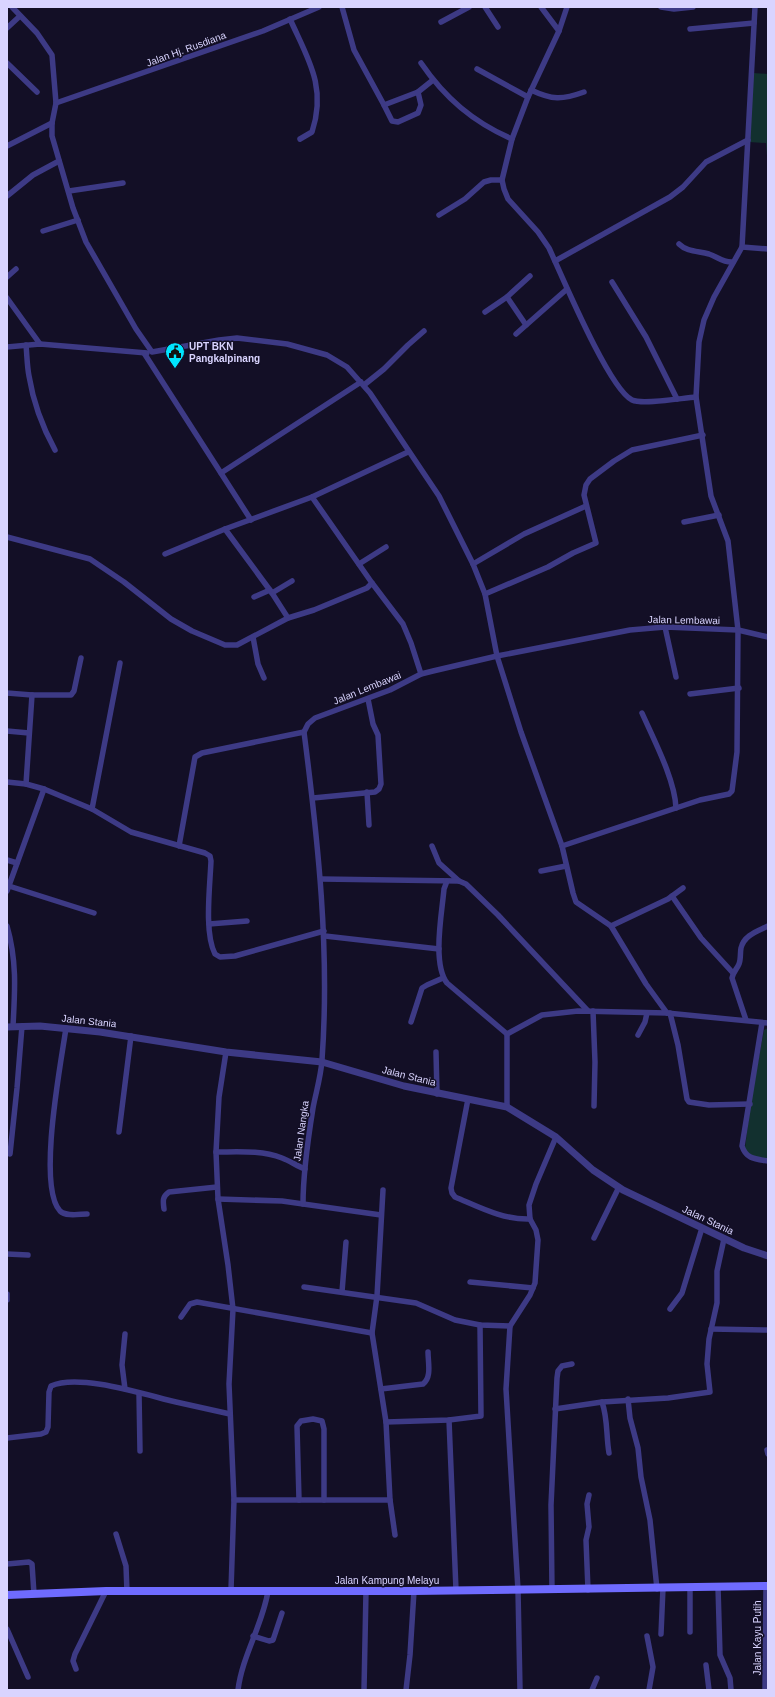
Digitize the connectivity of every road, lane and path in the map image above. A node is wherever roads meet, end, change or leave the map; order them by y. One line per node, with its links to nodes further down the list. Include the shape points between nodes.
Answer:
1 (12, 7): 11 (street)
2 (319, 7): 12 (street, Jalan Hj. Rusdiana)
3 (342, 7): 29 (street, via 354,50)
4 (470, 7): 13 (street)
5 (485, 7): 15 (street)
6 (541, 7): 18 (street)
7 (567, 7): 18 (street)
8 (661, 7): 9 (street)
9 (693, 7)
10 (755, 7): 14 (street)
11 (20, 16): 16 (street); 28 (street, via 37,33 52,56)
12 (290, 20): 28 (street, Jalan Hj. Rusdiana); 31 (street, via 310,66 319,96 319,107 312,132)
13 (441, 22)
14 (754, 22): 17 (street); 33 (street)
15 (498, 27)
16 (7, 28)
17 (690, 29)
18 (559, 31): 23 (street)
19 (7, 63): 24 (street)
20 (421, 63): 22 (street)
21 (477, 69): 27 (street)
22 (433, 80): 25 (street); 32 (street, via 467,114)
23 (531, 90): 26 (street, via 555,98); 27 (street)
24 (37, 92)
25 (418, 92): 29 (street); 29 (street, via 421,99 420,109 418,114 410,118 392,121)
26 (584, 92)
27 (528, 97): 32 (street)
28 (56, 103): 30 (street)
29 (384, 104)
30 (52, 123): 34 (street); 35 (street, via 52,136)
31 (300, 139)
32 (512, 139): 36 (street)
33 (748, 140): 44 (street); 46 (street, via 706,162 670,197)
34 (7, 146)
35 (59, 161): 38 (street); 39 (street, via 33,175)
36 (502, 180): 40 (street, via 484,182 465,199); 46 (street, via 508,199 538,232)
37 (123, 183): 38 (street)
38 (68, 191): 41 (street)
39 (7, 196)
40 (439, 215)
41 (78, 220): 42 (street); 62 (street, via 93,256)
42 (43, 231)
43 (679, 244): 47 (street, via 687,250 710,254 725,262)
44 (742, 247): 45 (street); 47 (street)
45 (768, 249)
46 (555, 261): 52 (street)
47 (733, 262): 65 (street, via 704,320 699,342)
48 (16, 269): 50 (street)
49 (530, 276): 53 (street)
50 (7, 277)
51 (612, 282): 66 (street, via 646,337)
52 (567, 289): 56 (street); 66 (street, via 600,355 623,393 634,401)
53 (507, 297): 55 (street); 56 (street)
54 (7, 298): 59 (street)
55 (485, 312)
56 (526, 325): 58 (street)
57 (424, 331): 64 (street, via 384,369)
58 (516, 334)
59 (40, 344): 60 (street); 63 (street)
60 (26, 345): 61 (street); 68 (street, via 33,393)
61 (7, 347)
62 (152, 352): 63 (street); 64 (street, via 237,338 287,344 332,358 347,367)
63 (144, 353): 70 (street)
64 (362, 383): 69 (street); 70 (street)
65 (696, 397): 66 (street); 67 (street)
66 (677, 399)
67 (703, 435): 72 (street, via 639,449 621,457 590,479 584,490); 73 (street, via 711,496)
68 (55, 450)
69 (408, 452): 71 (street); 81 (street, via 449,514)
70 (221, 473): 74 (street)
71 (312, 497): 74 (street); 80 (street)
72 (586, 506): 81 (street, via 524,534); 85 (street, via 596,543)
73 (719, 515): 75 (street); 89 (street, via 728,541)
74 (251, 520): 76 (street)
75 (684, 522)
76 (225, 529): 79 (street); 84 (street)
77 (7, 537): 90 (street, via 90,559 171,619 213,641 237,645)
78 (386, 547): 80 (street)
79 (165, 554)
80 (359, 564): 83 (street)
81 (473, 564): 85 (street)
82 (292, 581): 84 (street)
83 (372, 583): 87 (street, via 367,588); 95 (street, via 403,624)
84 (271, 591): 86 (street); 87 (street)
85 (485, 594): 92 (street)
86 (254, 597)
87 (288, 618): 90 (street)
88 (665, 627): 89 (street, Jalan Lembawai); 92 (street, Jalan Lembawai, via 630,630); 96 (street)
89 (738, 630): 91 (street, Jalan Lembawai); 98 (street)
90 (253, 636): 97 (street, via 258,664)
91 (768, 636)
92 (497, 656): 95 (street, Jalan Lembawai); 117 (street)
93 (82, 658): 101 (street, via 71,695)
94 (120, 663): 113 (street)
95 (421, 674): 102 (street, Jalan Lembawai)
96 (676, 677)
97 (264, 678)
98 (739, 688): 100 (street); 112 (street, via 737,752 732,791)
99 (7, 693): 101 (street)
100 (690, 694)
101 (32, 695): 106 (street)
102 (368, 699): 105 (street, Jalan Lembawai, via 315,718); 110 (street, via 378,735 381,784 375,792)
103 (642, 713): 112 (street, via 667,771)
104 (7, 731): 106 (street)
105 (304, 732): 111 (street); 115 (street, via 202,753 196,757)
106 (29, 733): 108 (street)
107 (7, 782): 108 (street)
108 (26, 784): 109 (street)
109 (44, 789): 113 (street); 119 (street)
110 (367, 792): 111 (street); 114 (street)
111 (313, 798): 122 (street)
112 (676, 808): 117 (street)
113 (92, 809): 115 (street, via 131,832)
114 (369, 825)
115 (179, 846): 130 (street, via 210,856)
116 (432, 846): 124 (street, via 439,863)
117 (562, 846): 120 (street)
118 (7, 860): 119 (street)
119 (17, 863): 126 (street)
120 (566, 866): 121 (street); 132 (street, via 576,902)
121 (541, 871)
122 (321, 879): 123 (street); 134 (street)
123 (447, 881): 124 (street); 135 (street, via 444,889)
124 (458, 881): 138 (street, via 466,884 498,915)
125 (683, 888): 127 (street)
126 (8, 889): 128 (street)
127 (672, 896): 132 (street); 136 (street, via 701,938)
128 (94, 913)
129 (247, 921): 130 (street)
130 (209, 924): 134 (street, via 212,949 220,957 235,956)
131 (7, 926): 144 (street, via 15,966)
132 (611, 926): 140 (street, via 646,984)
133 (768, 926): 136 (street, via 744,941 740,963)
134 (324, 934): 135 (street); 152 (street, via 326,998)
135 (439, 949): 137 (street)
136 (733, 973): 141 (street, via 732,978)
137 (443, 978): 142 (street, via 422,988); 147 (street)
138 (590, 1011): 139 (street); 147 (street, via 542,1016); 156 (street, via 595,1062)
139 (647, 1013): 140 (street); 148 (street)
140 (669, 1013): 141 (street); 155 (street, via 689,1102 709,1105)
141 (746, 1020): 143 (street)
142 (411, 1022)
143 (765, 1023): 155 (street)
144 (10, 1026): 145 (street, Jalan Stania)
145 (22, 1026): 146 (street, Jalan Stania); 161 (street)
146 (66, 1028): 149 (street, Jalan Stania); 170 (street, via 50,1150 50,1182 55,1202 61,1212)
147 (507, 1034): 157 (street)
148 (638, 1035)
149 (131, 1036): 150 (street, Jalan Stania); 158 (street)
150 (226, 1052): 152 (street, Jalan Stania); 160 (street, via 219,1097)
151 (436, 1052): 153 (street)
152 (322, 1062): 153 (street, Jalan Stania); 163 (street, Jalan Nangka)
153 (437, 1094): 154 (street, Jalan Stania)
154 (468, 1099): 157 (street, Jalan Stania); 172 (street, via 450,1188 452,1193 496,1214)
155 (750, 1104): 162 (street, via 742,1146 744,1154 749,1158)
156 (594, 1106)
157 (507, 1107): 159 (street, Jalan Stania)
158 (119, 1132)
159 (556, 1136): 165 (street, Jalan Stania, via 593,1170); 172 (street, via 531,1199)
160 (216, 1152): 163 (street, via 256,1152 271,1155); 164 (street)
161 (10, 1154)
162 (768, 1161)
163 (305, 1170): 168 (street, Jalan Nangka)
164 (217, 1187): 167 (street); 169 (street, via 169,1192 162,1200)
165 (619, 1188): 173 (street, Jalan Stania); 174 (street)
166 (383, 1190): 171 (street)
167 (218, 1199): 168 (street); 187 (street)
168 (303, 1204): 171 (street)
169 (164, 1209)
170 (87, 1214)
171 (381, 1215): 185 (street)
172 (530, 1219): 182 (street, via 538,1240)
173 (702, 1228): 175 (street, Jalan Stania); 188 (street, via 682,1293)
174 (594, 1238)
175 (724, 1239): 179 (street, Jalan Stania); 192 (street, via 717,1271 717,1303)
176 (346, 1242): 183 (street)
177 (7, 1254): 178 (street)
178 (28, 1255)
179 (768, 1256)
180 (470, 1282): 182 (street)
181 (304, 1287): 183 (street)
182 (533, 1288): 191 (street)
183 (342, 1292): 185 (street)
184 (7, 1294): 186 (street)
185 (376, 1296): 190 (street, via 416,1303 456,1320); 195 (street)
186 (7, 1300)
187 (233, 1309): 189 (street, via 194,1302); 195 (street); 204 (street)
188 (670, 1309)
189 (180, 1317)
190 (480, 1325): 191 (street); 205 (street, via 482,1415 478,1418)
191 (510, 1326): 224 (street, via 506,1389)
192 (711, 1329): 193 (street); 201 (street, via 708,1364 710,1392 668,1398)
193 (768, 1330)
194 (125, 1334): 198 (street, via 122,1365)
195 (372, 1334): 199 (street)
196 (428, 1352): 199 (street, via 427,1381 423,1384)
197 (572, 1364): 203 (street, via 565,1364 558,1371)
198 (125, 1389): 200 (street); 207 (street, via 86,1382 51,1386 46,1432)
199 (381, 1389): 206 (street)
200 (139, 1393): 204 (street); 208 (street)
201 (628, 1399): 202 (street); 221 (street)
202 (602, 1402): 203 (street); 209 (street, via 608,1429)
203 (555, 1410): 225 (street, via 551,1499)
204 (230, 1414): 211 (street)
205 (449, 1420): 206 (street); 223 (street)
206 (386, 1422): 214 (street)
207 (7, 1438)
208 (140, 1451)
209 (609, 1453)
210 (590, 1495): 226 (street, via 587,1504 589,1527 586,1540)
211 (234, 1500): 212 (street); 222 (street)
212 (299, 1500): 213 (street); 213 (street, via 297,1426 302,1421 313,1419 322,1421 324,1429)
213 (324, 1500): 214 (street)
214 (390, 1500): 216 (street)
215 (116, 1534): 231 (street, via 126,1566)
216 (395, 1535)
217 (7, 1564): 232 (street, via 32,1564)
218 (767, 1586): 219 (main road, Jalan Kampung Melayu); 242 (street, Jalan Kayu Putih)
219 (718, 1587): 220 (main road, Jalan Kampung Melayu); 252 (street, via 720,1655 730,1678)
220 (690, 1588): 221 (main road, Jalan Kampung Melayu); 236 (street)
221 (660, 1589): 226 (main road, Jalan Kampung Melayu); 237 (street)
222 (232, 1590): 228 (main road, Jalan Kampung Melayu); 231 (main road, Jalan Kampung Melayu)
223 (456, 1590): 224 (main road, Jalan Kampung Melayu); 230 (main road, Jalan Kampung Melayu)
224 (518, 1590): 225 (main road, Jalan Kampung Melayu); 248 (street)
225 (552, 1590): 226 (main road, Jalan Kampung Melayu)
226 (588, 1590)
227 (106, 1591): 231 (main road, Jalan Kampung Melayu); 232 (main road, Jalan Kampung Melayu); 241 (street, via 75,1654 73,1661)
228 (268, 1591): 229 (main road, Jalan Kampung Melayu); 238 (street)
229 (366, 1591): 230 (main road, Jalan Kampung Melayu); 246 (street)
230 (414, 1591): 247 (street)
231 (127, 1592)
232 (34, 1594): 233 (main road, Jalan Kampung Melayu)
233 (7, 1595)
234 (282, 1613): 238 (street, via 273,1640)
235 (7, 1629): 243 (street)
236 (690, 1632)
237 (661, 1634)
238 (253, 1636): 245 (street)
239 (647, 1636): 250 (street, via 652,1667)
240 (706, 1665): 251 (street)
241 (76, 1669)
242 (767, 1672): 253 (street, Jalan Kayu Putih)
243 (28, 1677)
244 (597, 1678): 249 (street)
245 (238, 1690)
246 (364, 1690)
247 (406, 1690)
248 (520, 1690)
249 (592, 1690)
250 (649, 1690)
251 (709, 1690)
252 (731, 1690)
253 (765, 1690)

